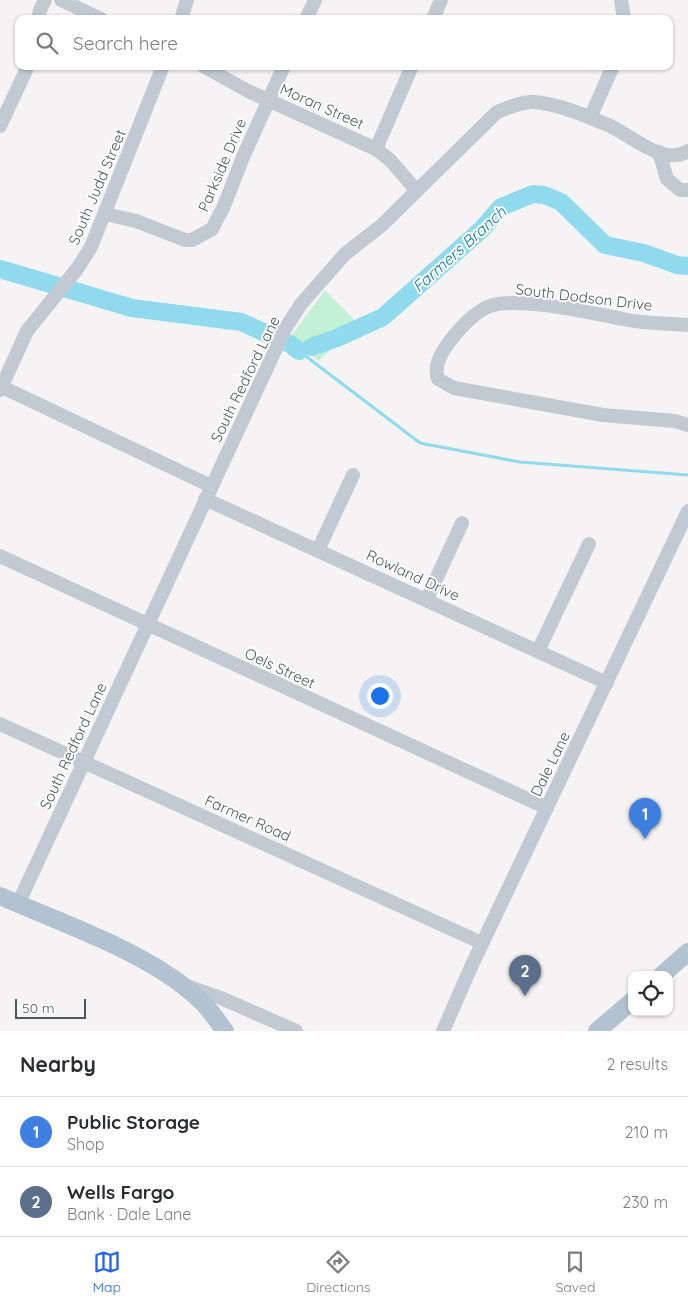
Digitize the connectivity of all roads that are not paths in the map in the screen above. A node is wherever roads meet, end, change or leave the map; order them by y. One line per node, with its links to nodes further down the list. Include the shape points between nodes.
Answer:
1 (45, 0): 7 (street)
2 (61, 0): 8 (street)
3 (187, 0): 9 (street)
4 (315, 0): 10 (street)
5 (441, 0): 11 (street)
6 (621, 0): 12 (street)
7 (39, 15)
8 (93, 15)
9 (182, 15)
10 (308, 15)
11 (435, 15)
12 (623, 15)
13 (26, 70): 21 (street)
14 (161, 70): 27 (street, South Judd Street)
15 (211, 70): 19 (street, Moran Street)
16 (282, 70): 19 (street, Parkside Drive)
17 (410, 70): 22 (street)
18 (611, 70): 20 (street)
19 (268, 100): 22 (street, Moran Street); 27 (street, Parkside Drive, via 224,206 205,234 185,240 136,221)
20 (590, 118): 23 (street, South Redford Lane); 25 (street, South Redford Lane, via 554,105 531,102 496,112)
21 (0, 126)
22 (376, 149): 25 (street, Moran Street)
23 (660, 152): 24 (street, South Redford Lane, via 674,156); 26 (street, via 667,179 680,190)
24 (688, 152)
25 (416, 190): 32 (street, South Redford Lane, via 382,225 345,254 301,304 273,352)
26 (688, 190)
27 (106, 214): 29 (street, South Judd Street, via 91,247 27,330)
28 (688, 325): 30 (street, South Dodson Drive, via 624,320 545,306 500,304 488,307 471,318 442,353 436,367 436,376 454,388 603,415)
29 (0, 388): 32 (street, Rowland Drive)
30 (688, 425)
31 (353, 475): 36 (street)
32 (208, 492): 36 (street, Rowland Drive); 39 (street, South Redford Lane)
33 (688, 511): 41 (street, Dale Lane)
34 (462, 523): 38 (street)
35 (589, 544): 40 (street)
36 (318, 550): 38 (street, Rowland Drive)
37 (0, 556): 39 (street, Oels Street)
38 (427, 599): 40 (street, Rowland Drive)
39 (147, 625): 43 (street, South Redford Lane); 44 (street, Oels Street)
40 (538, 651): 41 (street, Rowland Drive)
41 (607, 684): 44 (street, Dale Lane)
42 (0, 724): 43 (street, Farmer Road)
43 (84, 763): 46 (street, South Redford Lane); 47 (street, Farmer Road)
44 (547, 808): 47 (street, Dale Lane)
45 (0, 896): 46 (main road)
46 (18, 904): 50 (main road, via 120,949)
47 (482, 943): 54 (street, Dale Lane)
48 (688, 952): 49 (main road)
49 (667, 971)
50 (180, 984): 52 (main road, via 201,1000); 53 (street)
51 (628, 1004): 55 (main road)
52 (225, 1031)
53 (296, 1031)
54 (443, 1031)
55 (597, 1031)

